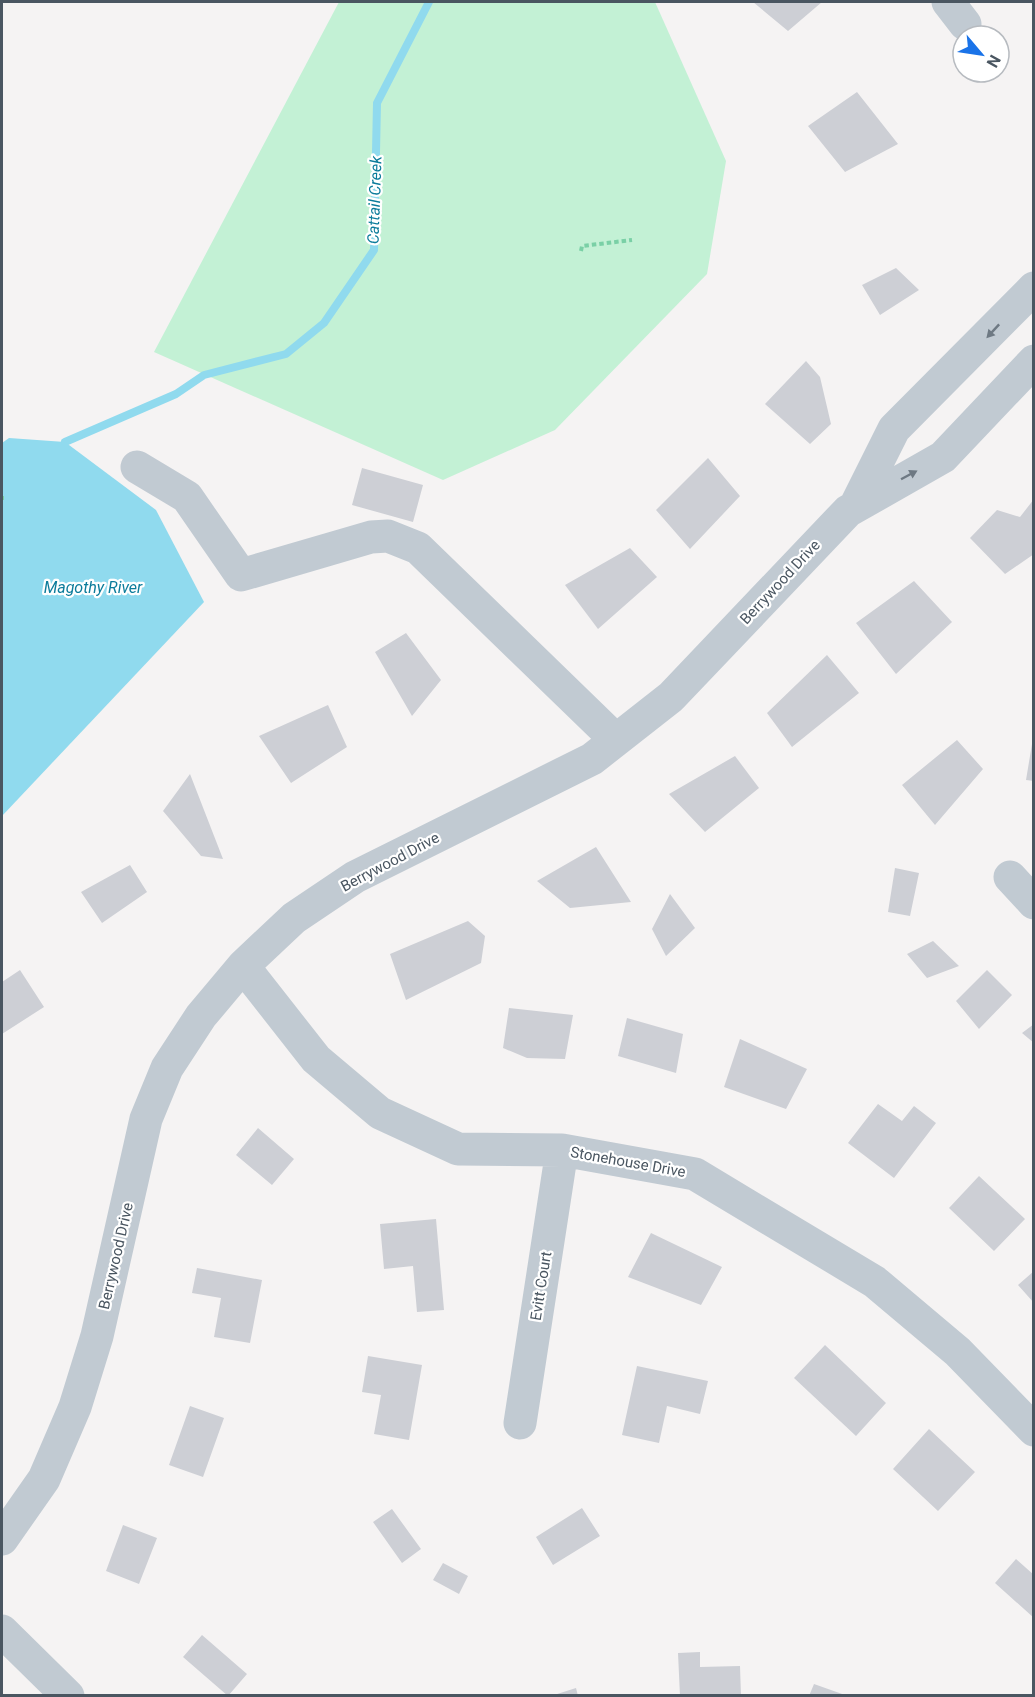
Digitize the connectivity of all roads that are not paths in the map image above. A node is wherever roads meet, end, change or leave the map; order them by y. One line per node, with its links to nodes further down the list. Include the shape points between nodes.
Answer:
1 (1034, 288): 4 (street, Berrywood Drive, one-way to 4, via 894,429)
2 (1034, 361): 4 (street, Berrywood Drive, one-way to 2, via 943,456)
3 (137, 467): 5 (street, via 187,498 241,574 371,537 388,536 418,548)
4 (857, 503): 5 (street, Berrywood Drive, via 671,697)
5 (616, 740): 8 (street, Berrywood Drive, via 585,762 355,877 294,918)
6 (1010, 877): 7 (street)
7 (1034, 903)
8 (243, 966): 9 (street, Stonehouse Drive, via 316,1059 380,1113 458,1149); 12 (street, Berrywood Drive, via 201,1016 167,1068 146,1119 98,1336 75,1407 44,1479)
9 (562, 1150): 10 (street, Evitt Court); 11 (street, Stonehouse Drive, via 695,1174 840,1260 875,1281 957,1351)
10 (520, 1423)
11 (1034, 1430)
12 (2, 1539)
13 (2, 1631): 14 (street)
14 (68, 1695)

